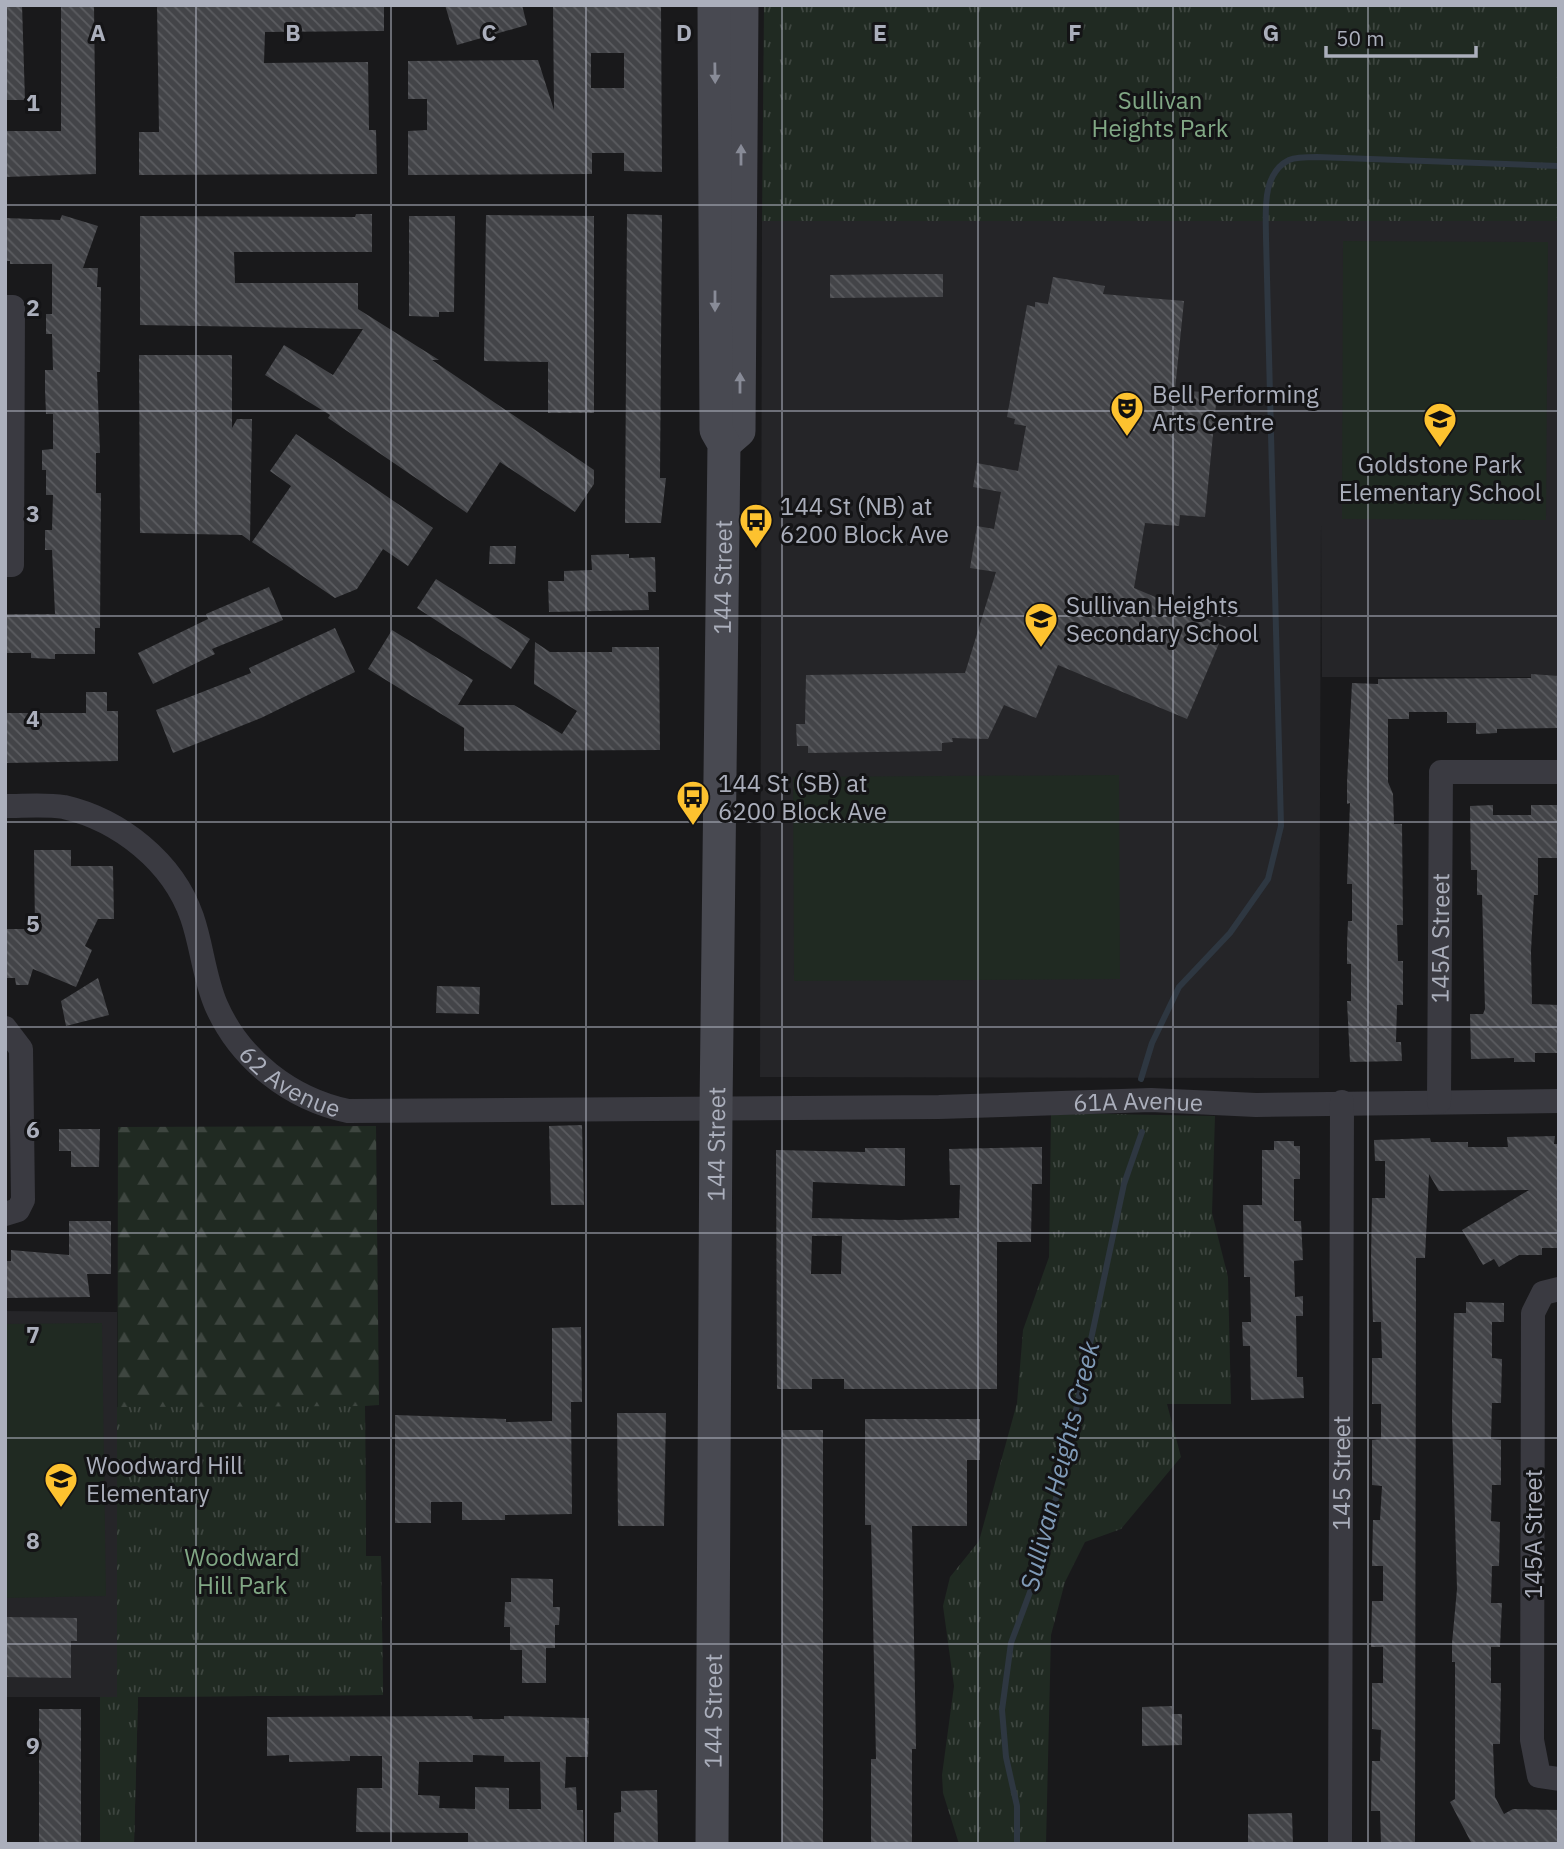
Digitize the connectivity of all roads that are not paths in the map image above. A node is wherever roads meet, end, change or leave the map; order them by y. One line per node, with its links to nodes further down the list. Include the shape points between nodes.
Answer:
1 (714, 5): 4 (main road, 144 Street, one-way to 4, via 716,430)
2 (742, 5): 4 (main road, 144 Street, one-way to 2, via 739,431)
3 (9, 307): 5 (street)
4 (724, 444): 12 (main road, 144 Street)
5 (9, 565)
6 (1559, 772): 11 (street, 145A Street, via 1441,772)
7 (5, 806): 12 (street, 62 Avenue, via 61,807 92,816 118,828 152,855 173,880 191,914 217,1005 235,1038 286,1088 320,1105 379,1112)
8 (7, 1029): 13 (street, via 21,1049 24,1189)
9 (1559, 1101): 11 (street, 61A Avenue)
10 (1342, 1102): 11 (street, 61A Avenue); 12 (street, 61A Avenue, via 1256,1105 1151,1100 939,1108); 17 (street, 145 Street)
11 (1439, 1102)
12 (716, 1108): 16 (main road, 144 Street)
13 (11, 1212)
14 (1551, 1291): 15 (street, 145A Street, via 1534,1313 1533,1327 1532,1740)
15 (1549, 1777)
16 (712, 1844)
17 (1340, 1844)

